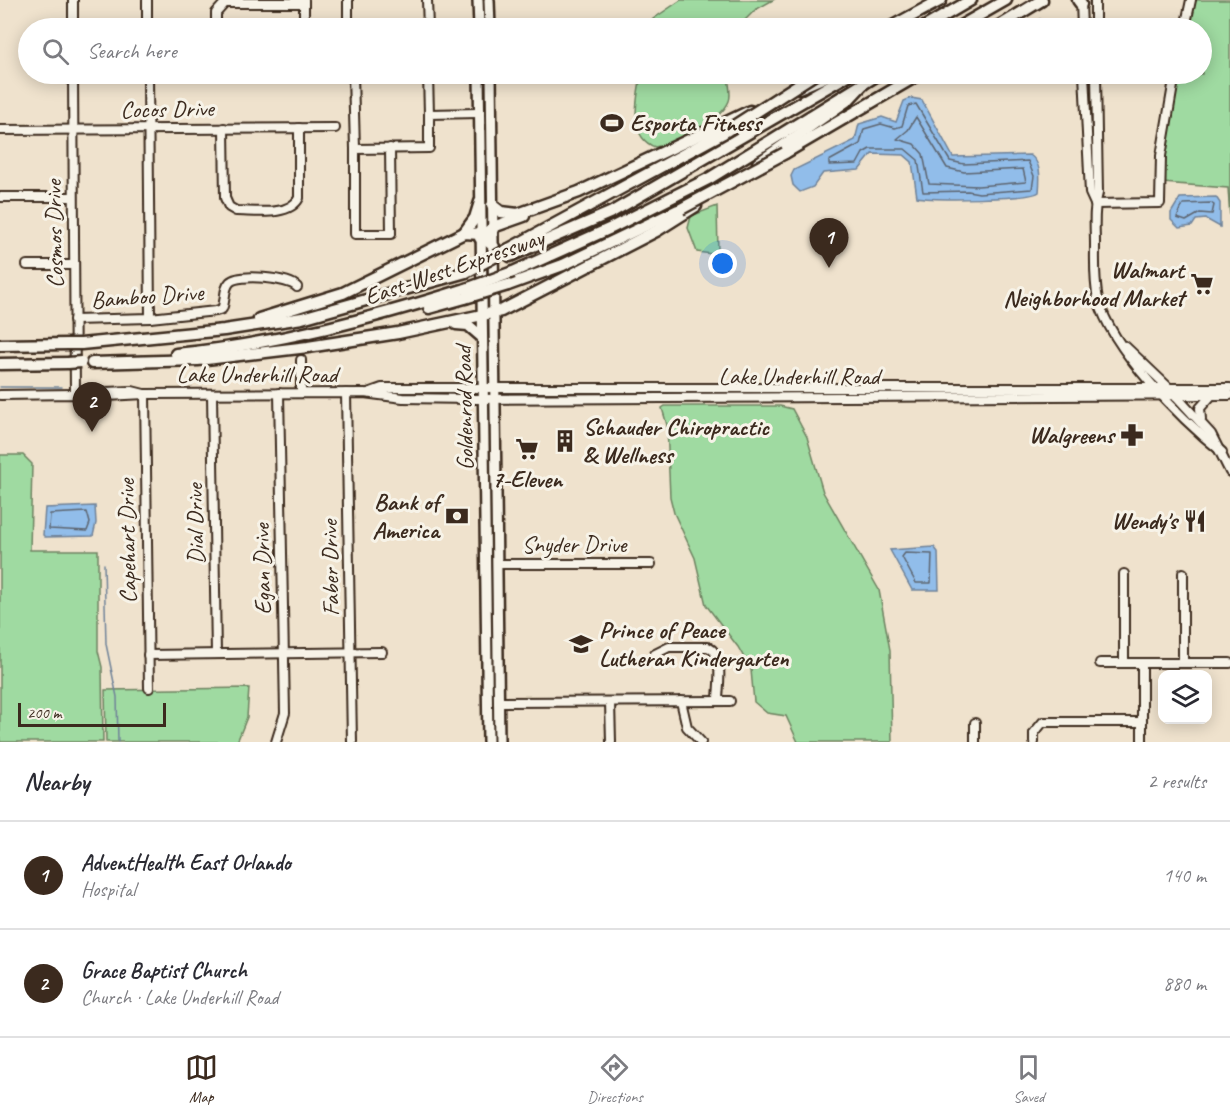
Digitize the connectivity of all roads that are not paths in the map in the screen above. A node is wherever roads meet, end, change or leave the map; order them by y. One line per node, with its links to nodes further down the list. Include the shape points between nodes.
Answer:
1 (72, 0): 15 (street)
2 (147, 0): 16 (street)
3 (348, 0): 19 (street)
4 (427, 0): 20 (street)
5 (478, 0): 21 (main road)
6 (489, 0): 22 (main road)
7 (941, 0): 23 (highway)
8 (971, 0): 24 (highway)
9 (1006, 0): 25 (highway)
10 (1042, 0): 26 (highway)
11 (1095, 0): 28 (street)
12 (1191, 0): 29 (street)
13 (304, 1): 17 (street, via 225,3); 18 (street)
14 (1080, 1): 27 (street)
15 (73, 18)
16 (147, 18)
17 (216, 18)
18 (304, 18)
19 (348, 18)
20 (428, 18)
21 (479, 18)
22 (490, 18)
23 (908, 18)
24 (940, 18)
25 (974, 18)
26 (1012, 18)
27 (1081, 18)
28 (1095, 18)
29 (1187, 18)
30 (73, 84): 52 (street, Cosmos Drive)
31 (148, 84): 53 (street)
32 (353, 84): 57 (street)
33 (428, 84): 48 (street)
34 (479, 84): 45 (main road, Goldenrod Road)
35 (491, 84): 47 (main road, Goldenrod Road)
36 (799, 84): 68 (highway, bridge, via 723,133)
37 (811, 84): 58 (highway)
38 (833, 84): 68 (highway, East-West Expressway, via 612,212)
39 (862, 84): 72 (highway, East-West Expressway, bridge, via 710,178)
40 (863, 84): 73 (highway, via 849,100 674,220)
41 (903, 84): 72 (highway, bridge, via 681,209 564,265 508,285)
42 (1085, 84): 62 (street, via 1090,193)
43 (1096, 84): 62 (street)
44 (1173, 84): 62 (street, via 1161,156 1160,203)
45 (479, 90): 46 (main road, Goldenrod Road); 47 (main road)
46 (478, 112): 48 (street); 55 (main road); 61 (main road, Goldenrod Road)
47 (491, 112): 55 (main road, Goldenrod Road)
48 (429, 114): 56 (street, via 429,148)
49 (224, 128): 50 (street, Cocos Drive); 50 (street, via 225,198 236,211 287,210 296,205); 53 (street, Cocos Drive)
50 (298, 128): 51 (street, Cocos Drive)
51 (335, 128)
52 (73, 129): 53 (street, Cocos Drive); 54 (street, Cocos Drive); 60 (street, Cosmos Drive)
53 (148, 129): 75 (street)
54 (0, 130)
55 (491, 131): 63 (main road, Goldenrod Road)
56 (390, 148): 57 (street); 57 (street, via 391,234 355,234)
57 (355, 149)
58 (579, 192): 63 (highway, via 518,214 501,212); 64 (highway)
59 (0, 197): 60 (street)
60 (73, 197): 70 (street, Cosmos Drive)
61 (480, 202): 65 (highway); 66 (main road, Goldenrod Road)
62 (1095, 204): 80 (street, via 1096,291 1104,315)
63 (492, 205): 64 (main road, Goldenrod Road)
64 (493, 227): 66 (highway); 67 (main road, Goldenrod Road)
65 (464, 233): 66 (highway); 78 (highway, via 344,293)
66 (481, 236): 67 (highway); 74 (main road, Goldenrod Road)
67 (494, 248): 73 (main road, Goldenrod Road)
68 (509, 252): 78 (highway, East-West Expressway, bridge, via 466,272 302,318)
69 (27, 265): 70 (street)
70 (74, 265): 76 (street, Cosmos Drive)
71 (297, 286): 75 (street, Bamboo Drive, via 285,279 238,278 226,288 222,309)
72 (465, 294): 83 (highway, East-West Expressway, via 244,346)
73 (496, 313): 74 (highway); 93 (main road, Goldenrod Road)
74 (482, 315): 77 (highway); 79 (main road, Goldenrod Road)
75 (150, 318): 76 (street, Bamboo Drive)
76 (74, 320): 99 (street, Cosmos Drive)
77 (450, 323): 79 (highway, via 468,325); 83 (highway, via 351,341 198,360)
78 (224, 330): 81 (highway, East-West Expressway, bridge, via 81,344)
79 (482, 337): 92 (main road, Goldenrod Road)
80 (1122, 343): 85 (street); 91 (street)
81 (0, 345)
82 (301, 360): 96 (street)
83 (93, 363): 84 (highway, East-West Expressway, bridge)
84 (0, 364)
85 (1139, 369): 86 (street, via 1139,378); 90 (street)
86 (1131, 386): 89 (street, Lake Underhill Road); 90 (street, Lake Underhill Road)
87 (756, 387): 88 (street, Lake Underhill Road); 93 (street, Lake Underhill Road); 106 (street)
88 (915, 387): 89 (street, Lake Underhill Road); 103 (street)
89 (984, 387): 104 (street)
90 (1156, 387): 91 (street, Lake Underhill Road); 107 (street)
91 (1167, 387): 94 (street, Lake Underhill Road); 108 (street)
92 (484, 388): 93 (street, Lake Underhill Road); 98 (street, Lake Underhill Road, via 382,388); 110 (main road, Goldenrod Road)
93 (495, 388): 111 (main road, Goldenrod Road)
94 (1230, 388)
95 (279, 393): 96 (street, Lake Underhill Road); 101 (street, Lake Underhill Road); 124 (street, Egan Drive)
96 (301, 393): 97 (street, Lake Underhill Road)
97 (346, 393): 98 (street, Lake Underhill Road); 122 (street, Faber Drive)
98 (368, 393): 110 (street, Lake Underhill Road, via 403,398)
99 (75, 394): 100 (street, Lake Underhill Road); 102 (street, Lake Underhill Road)
100 (145, 394): 101 (street, Lake Underhill Road); 127 (street, Capehart Drive)
101 (212, 394): 125 (street, Dial Drive)
102 (0, 395)
103 (894, 395): 104 (street, Lake Underhill Road); 106 (street, Lake Underhill Road)
104 (965, 395): 107 (street, Lake Underhill Road)
105 (1230, 395): 109 (street, Lake Underhill Road)
106 (756, 396): 111 (street, Lake Underhill Road)
107 (1165, 396): 108 (street, Lake Underhill Road); 113 (street)
108 (1177, 396): 109 (street, Lake Underhill Road); 112 (street)
109 (1212, 396): 112 (street, via 1200,408)
110 (484, 399): 111 (street, Lake Underhill Road); 115 (main road, Goldenrod Road)
111 (495, 399): 116 (main road, Goldenrod Road)
112 (1201, 421): 113 (street)
113 (1222, 452): 114 (street)
114 (1230, 472)
115 (486, 535): 116 (main road, via 490,555); 120 (main road, Goldenrod Road)
116 (497, 564): 117 (street, Snyder Drive); 121 (main road, Goldenrod Road)
117 (651, 564)
118 (1183, 573): 131 (street)
119 (1124, 574): 129 (street)
120 (486, 579): 121 (main road, via 493,588 493,614); 133 (main road, Goldenrod Road)
121 (497, 616): 138 (main road, Goldenrod Road)
122 (351, 652): 123 (street); 124 (street); 146 (street, Faber Drive)
123 (382, 652)
124 (283, 653): 125 (street); 145 (street, Egan Drive, via 285,712)
125 (216, 654): 127 (street)
126 (655, 654): 136 (street, via 669,647 712,649 718,659)
127 (148, 655): 134 (street, Capehart Drive)
128 (1100, 663): 129 (street)
129 (1124, 663): 130 (street)
130 (1142, 663): 131 (street); 141 (street)
131 (1183, 663): 132 (street)
132 (1230, 663)
133 (487, 672): 138 (main road, via 491,692); 140 (main road, Goldenrod Road)
134 (149, 688)
135 (681, 701): 136 (street); 139 (street); 144 (street, via 683,718)
136 (718, 701): 137 (street)
137 (730, 701)
138 (498, 702): 139 (street); 148 (main road, Goldenrod Road)
139 (610, 702): 149 (street)
140 (488, 709): 147 (main road, Goldenrod Road); 148 (main road, via 494,716)
141 (1142, 722): 143 (street, via 1043,722); 151 (street)
142 (975, 723): 150 (street)
143 (1034, 738)
144 (698, 741)
145 (276, 742)
146 (352, 742)
147 (488, 742)
148 (499, 742)
149 (611, 742)
150 (975, 742)
151 (1142, 742)

